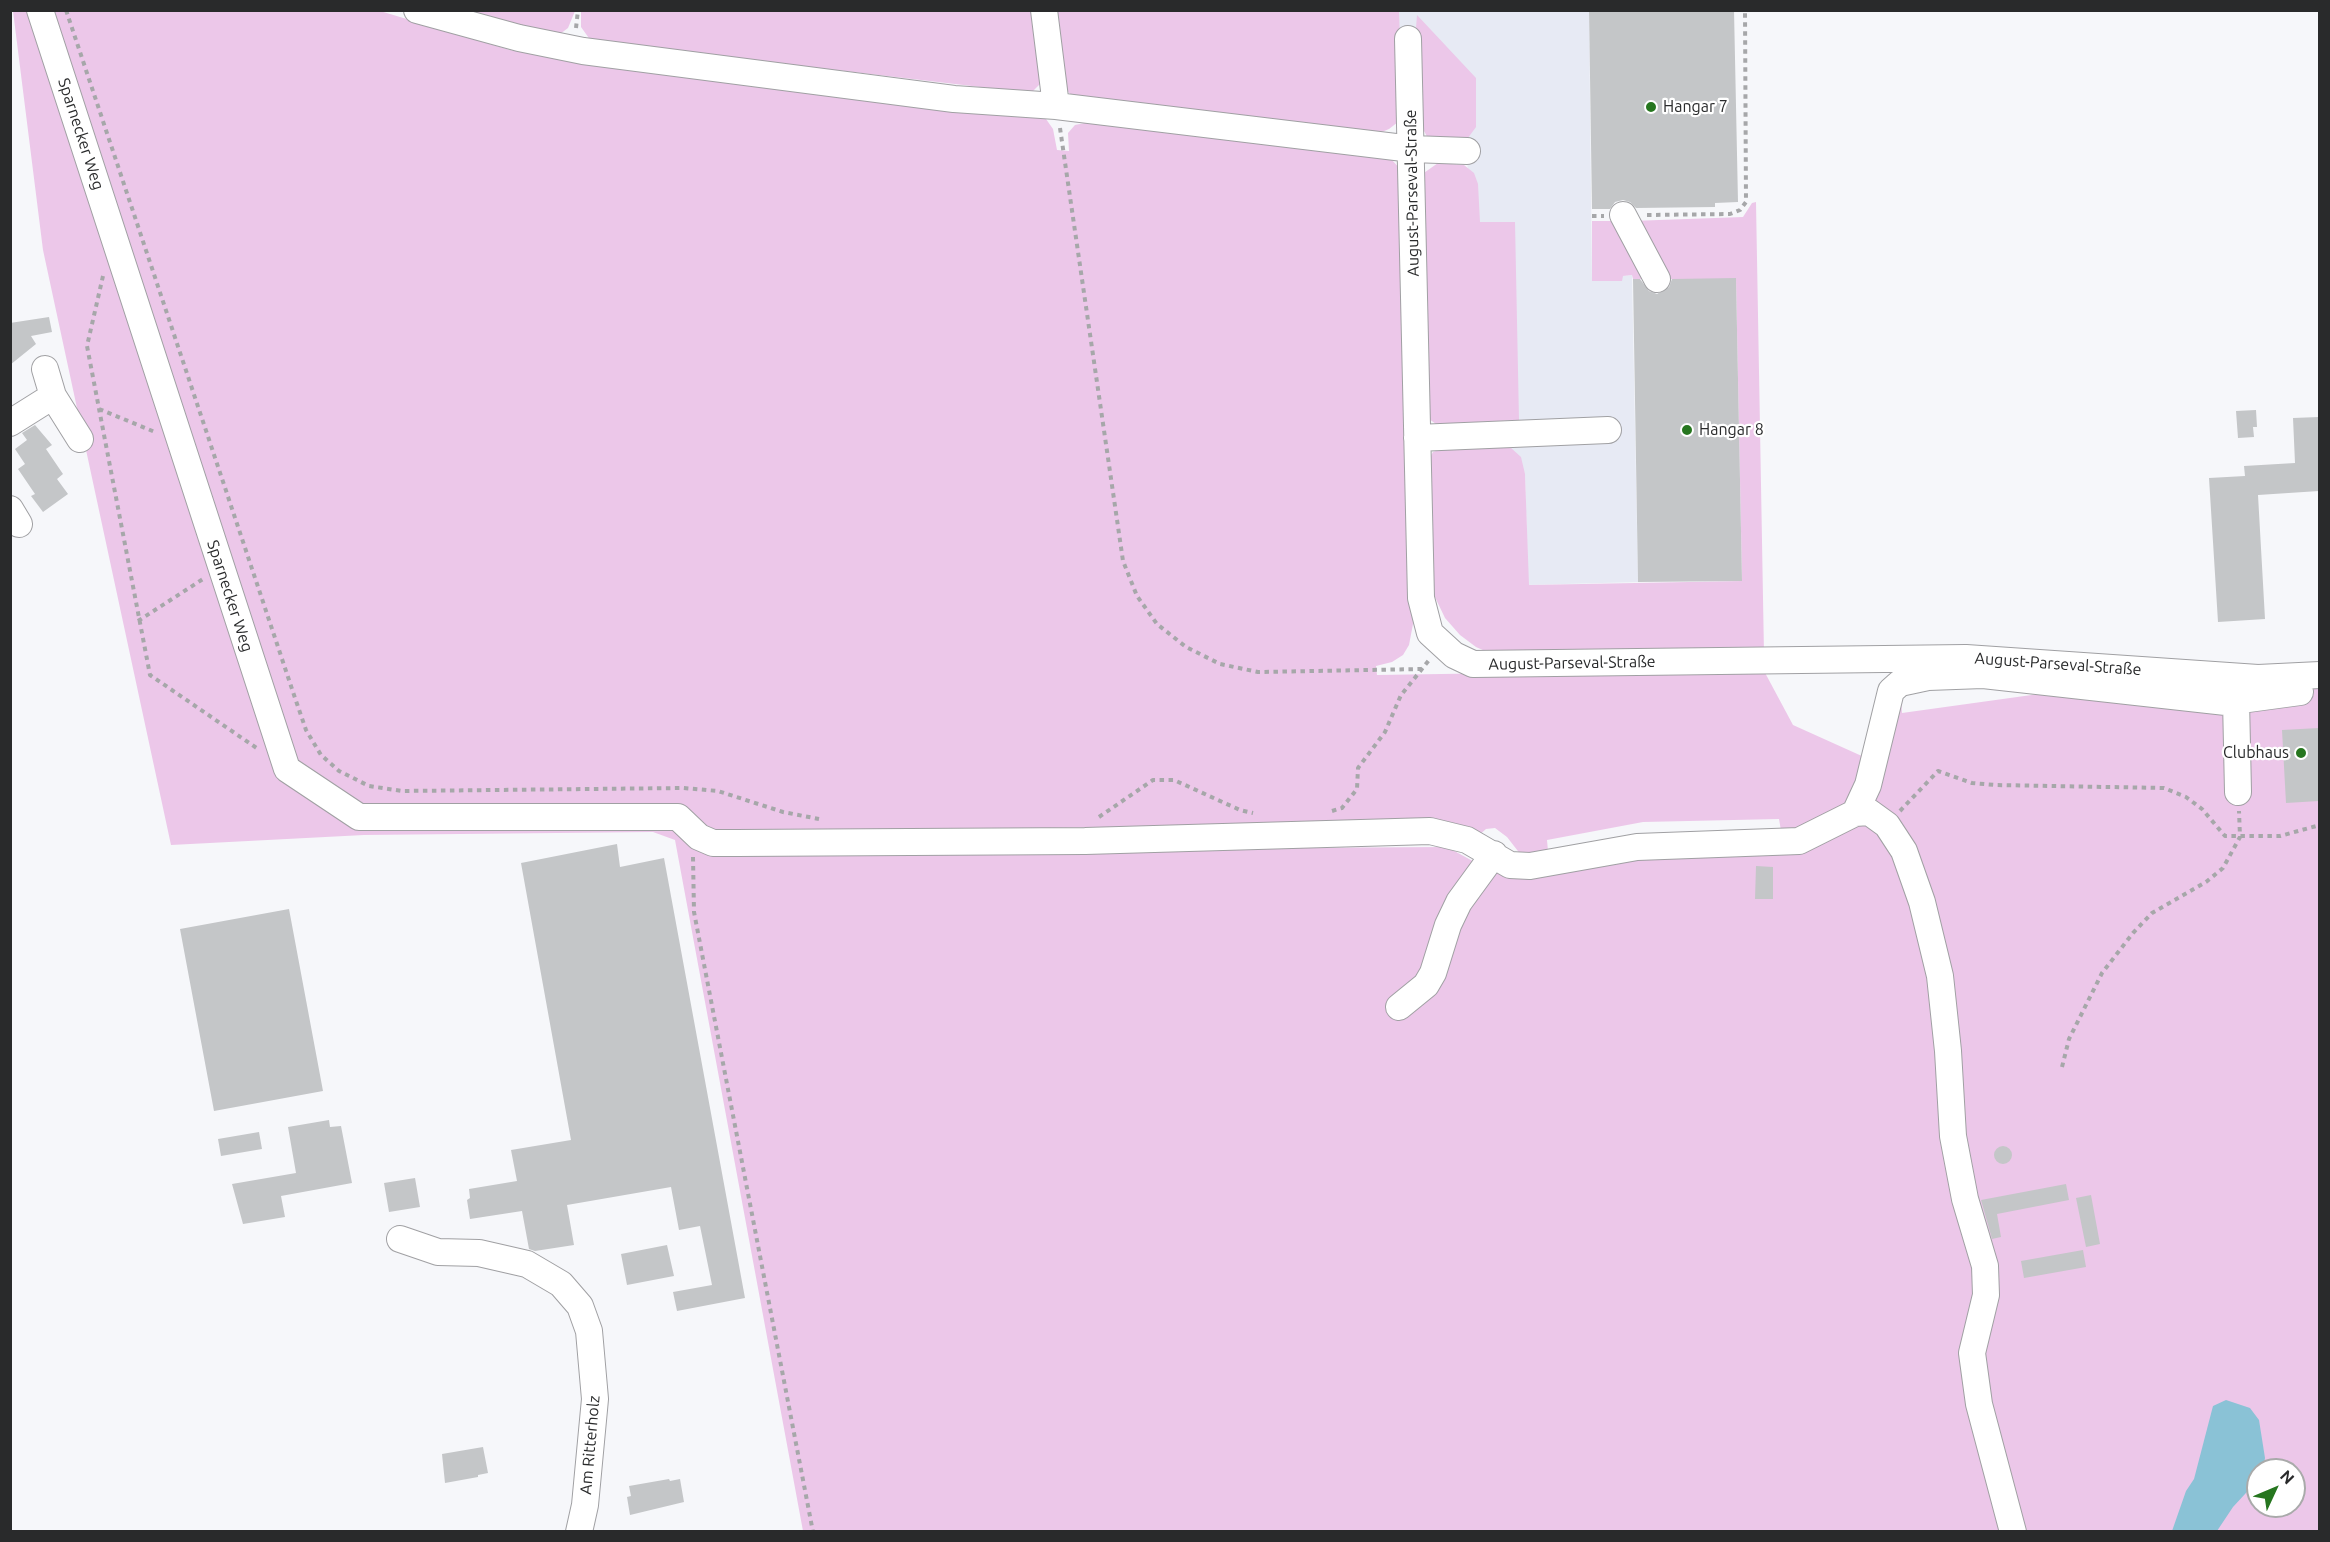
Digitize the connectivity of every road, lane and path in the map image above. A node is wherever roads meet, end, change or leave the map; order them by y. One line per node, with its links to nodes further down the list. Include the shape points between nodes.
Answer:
1 (40, 10): 21 (street, Sparnecker Weg)
2 (66, 10): 34 (path, via 295,698 306,730 321,755 339,771 369,786 402,791 683,788 718,791 783,812)
3 (417, 10): 7 (street, via 583,51 954,99)
4 (1044, 10): 7 (street)
5 (1745, 10): 10 (path, via 1746,202 1730,214)
6 (1408, 39): 8 (street, August-Parseval-Straße)
7 (1056, 106): 8 (street); 25 (path, via 1123,561 1137,596 1157,624 1186,647 1220,664 1258,672)
8 (1412, 149): 9 (street); 19 (street, August-Parseval-Straße)
9 (1467, 151)
10 (1623, 215): 11 (path); 13 (street)
11 (1592, 216)
12 (105, 266): 16 (path, via 87,346)
13 (1657, 279)
14 (45, 369): 15 (street)
15 (53, 396): 17 (street); 20 (street)
16 (98, 408): 21 (path); 23 (path)
17 (10, 423)
18 (1608, 430): 19 (street)
19 (1417, 438): 24 (street, August-Parseval-Straße, via 1421,598 1430,633)
20 (80, 439)
21 (180, 443): 22 (street, Sparnecker Weg)
22 (220, 568): 23 (path); 29 (street, Sparnecker Weg)
23 (138, 621): 29 (path, via 150,675)
24 (1444, 646): 25 (path); 26 (street, August-Parseval-Straße, via 1473,664 1966,658 2258,678)
25 (1421, 669): 31 (path, via 1401,695 1385,732 1358,768 1357,789 1342,808)
26 (2319, 675)
27 (2319, 692): 28 (street)
28 (2236, 700): 30 (street); 32 (street, via 1983,675 1928,677 1900,683 1891,691 1868,785)
29 (287, 769): 38 (street, via 359,817 678,817)
30 (2238, 792): 39 (path)
31 (1324, 813)
32 (1855, 813): 36 (street, via 1869,812); 40 (street, via 1799,841 1637,847 1530,866 1510,865)
33 (1259, 814): 35 (path, via 1240,810 1174,780 1153,780)
34 (820, 819)
35 (1092, 819)
36 (1887, 825): 39 (path, via 1938,771 1972,783 1995,785 2164,789 2202,808 2225,836); 46 (street, via 1904,851 1922,902 1940,976 1953,1136 1984,1266 1986,1295 1972,1353 1979,1404)
37 (2319, 825): 39 (path, via 2280,836)
38 (699, 837): 40 (street, via 713,843 1073,841 1430,831 1467,840); 45 (path, via 693,844 694,912)
39 (2240, 837): 42 (path, via 2223,868 2152,913 2133,933 2085,1002 2068,1039)
40 (1494, 854): 41 (street, via 1459,903 1426,985)
41 (1399, 1007)
42 (2062, 1067)
43 (400, 1239): 44 (street, Am Ritterholz, via 438,1252 479,1253 527,1264 561,1284 580,1306 590,1330 595,1399)
44 (579, 1532)
45 (813, 1532)
46 (2013, 1532)

